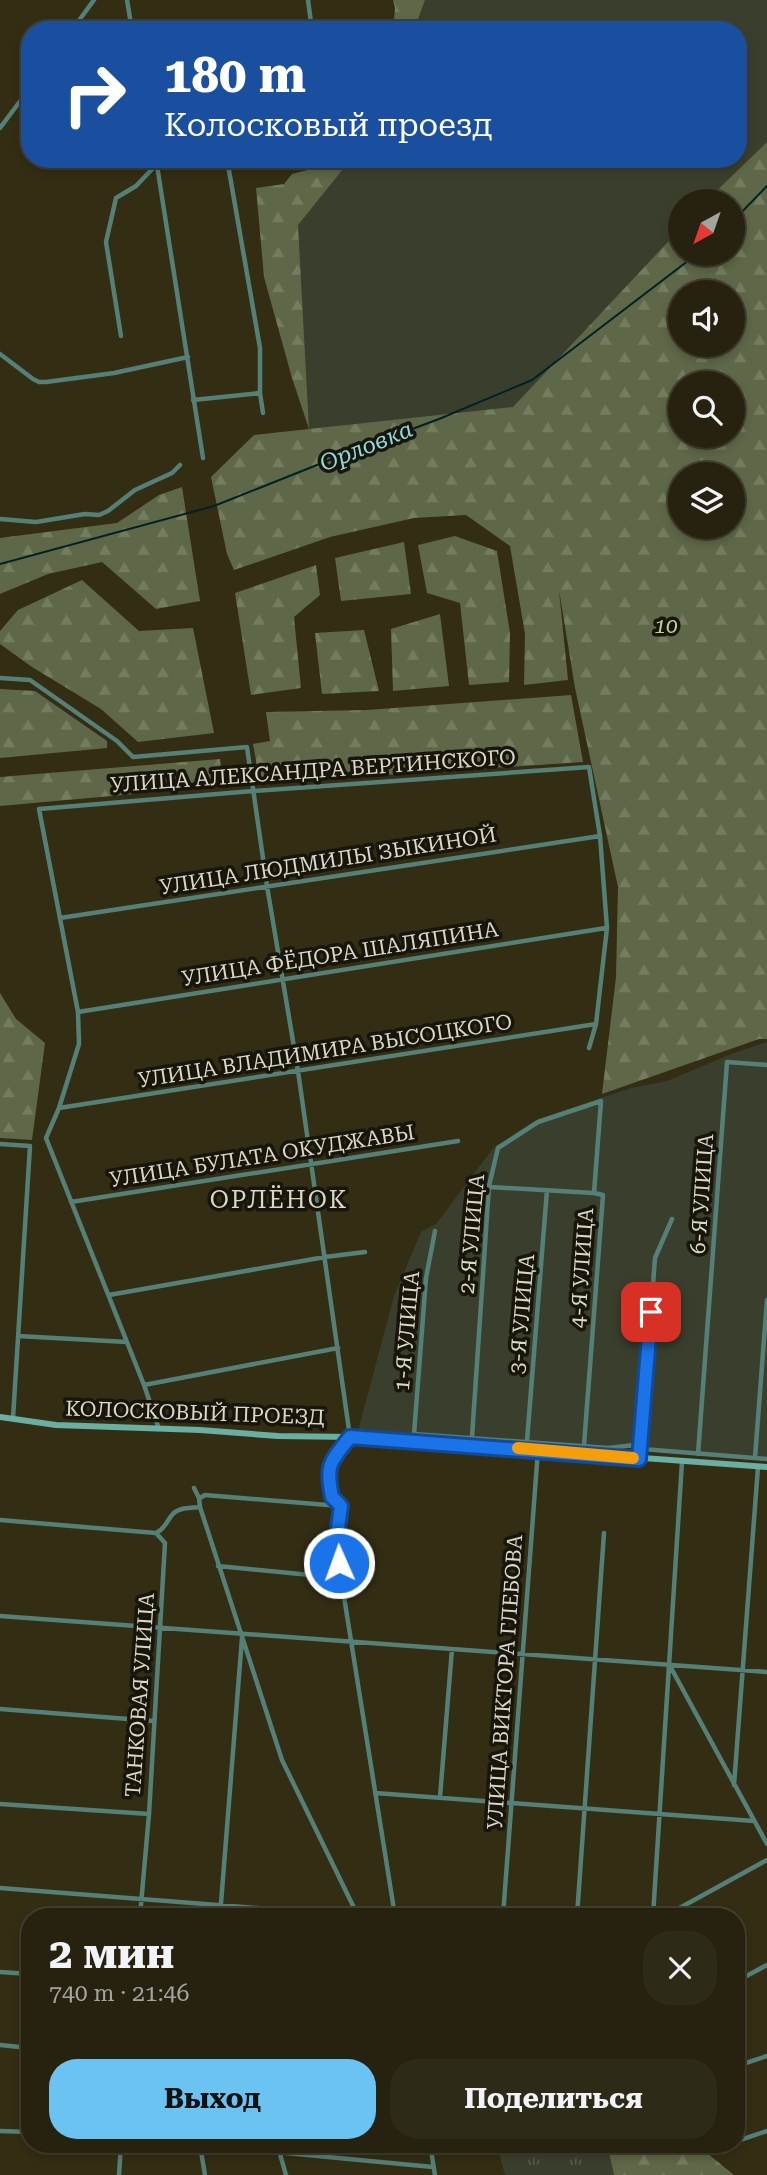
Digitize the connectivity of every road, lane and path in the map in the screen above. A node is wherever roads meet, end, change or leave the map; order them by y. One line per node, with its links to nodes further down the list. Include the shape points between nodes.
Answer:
1 (94, 0): 4 (street)
2 (128, 0): 5 (street)
3 (308, 0): 6 (street)
4 (79, 21)
5 (131, 21)
6 (311, 21)
7 (21, 100): 8 (street)
8 (0, 128)
9 (152, 168): 12 (street, via 136,186 116,198 106,236)
10 (158, 168): 14 (street)
11 (229, 168): 15 (street, via 260,348)
12 (121, 336)
13 (0, 354): 14 (street, via 33,379 46,382)
14 (188, 357): 16 (street)
15 (260, 393): 16 (street); 17 (street)
16 (193, 400): 18 (street)
17 (263, 413)
18 (203, 458)
19 (180, 465): 20 (street, via 99,515 36,522)
20 (0, 519)
21 (0, 678): 22 (street, via 30,680 134,757 247,747)
22 (253, 791): 23 (street, УЛИЦА АЛЕКСАНДРА ВЕРТИНСКОГО, via 589,766); 24 (street); 25 (street, УЛИЦА АЛЕКСАНДРА ВЕРТИНСКОГО, via 39,809)
23 (600, 836): 24 (street, УЛИЦА ЛЮДМИЛЫ ЗЫКИНОЙ); 26 (street)
24 (267, 886): 25 (street, УЛИЦА ЛЮДМИЛЫ ЗЫКИНОЙ); 27 (street)
25 (60, 919): 28 (street)
26 (607, 928): 27 (street, УЛИЦА ФЁДОРА ШАЛЯПИНА); 29 (street)
27 (283, 979): 28 (street, УЛИЦА ФЁДОРА ШАЛЯПИНА); 32 (street)
28 (78, 1012): 34 (street, via 79,1044)
29 (596, 1024): 30 (street); 32 (street, УЛИЦА ВЛАДИМИРА ВЫСОЦКОГО)
30 (589, 1048)
31 (767, 1065): 61 (street, 6-Я УЛИЦА, via 727,1062)
32 (298, 1071): 34 (street, УЛИЦА ВЛАДИМИРА ВЫСОЦКОГО); 37 (street)
33 (601, 1101): 38 (street, 2-Я УЛИЦА, via 538,1122 498,1148); 40 (street, 4-Я УЛИЦА)
34 (60, 1108): 41 (street, via 46,1138)
35 (458, 1141): 37 (street, УЛИЦА БУЛАТА ОКУДЖАВЫ)
36 (0, 1144): 48 (street, via 30,1146)
37 (310, 1163): 41 (street, УЛИЦА БУЛАТА ОКУДЖАВЫ); 45 (street)
38 (491, 1187): 39 (street); 56 (street, 2-Я УЛИЦА)
39 (547, 1190): 40 (street); 57 (street, 3-Я УЛИЦА)
40 (594, 1193): 58 (street, 4-Я УЛИЦА, via 603,1195)
41 (71, 1202): 46 (street)
42 (672, 1219): 59 (street, via 654,1258)
43 (435, 1231): 56 (street, 1-Я УЛИЦА, via 426,1278 414,1434)
44 (365, 1252): 45 (street)
45 (325, 1257): 46 (street); 50 (street)
46 (109, 1295): 49 (street)
47 (767, 1300): 62 (street)
48 (18, 1336): 49 (street); 53 (street)
49 (127, 1342): 51 (street)
50 (338, 1348): 51 (street); 55 (street)
51 (144, 1385): 54 (street)
52 (0, 1417): 53 (street, КОЛОСКОВЫЙ ПРОЕЗД)
53 (13, 1418): 54 (street, КОЛОСКОВЫЙ ПРОЕЗД, via 56,1425)
54 (159, 1429): 55 (street, КОЛОСКОВЫЙ ПРОЕЗД)
55 (350, 1437): 60 (street, КОЛОСКОВЫЙ ПРОЕЗД); 70 (street, via 332,1458 328,1471 332,1497)
56 (472, 1437): 57 (street)
57 (527, 1441): 58 (street)
58 (584, 1445): 59 (street, via 635,1445)
59 (642, 1449): 61 (street); 63 (street)
60 (538, 1450): 63 (street, КОЛОСКОВЫЙ ПРОЕЗД); 82 (street, УЛИЦА ВИКТОРА ГЛЕБОВА)
61 (698, 1454): 62 (street)
62 (755, 1458): 64 (street)
63 (639, 1459): 65 (street, КОЛОСКОВЫЙ ПРОЕЗД)
64 (767, 1459)
65 (682, 1462): 66 (street, КОЛОСКОВЫЙ ПРОЕЗД); 84 (street)
66 (758, 1467): 67 (street, КОЛОСКОВЫЙ ПРОЕЗД); 85 (street)
67 (767, 1467)
68 (194, 1488): 69 (street)
69 (200, 1498): 70 (street); 71 (street)
70 (341, 1506): 76 (street)
71 (200, 1507): 73 (street, via 172,1514); 75 (street)
72 (0, 1520): 73 (street)
73 (156, 1533): 78 (street, ТАНКОВАЯ УЛИЦА, via 165,1543)
74 (604, 1533): 83 (street)
75 (218, 1566): 76 (street); 79 (street)
76 (341, 1578): 80 (street)
77 (0, 1616): 78 (street)
78 (161, 1627): 79 (street); 88 (street, ТАНКОВАЯ УЛИЦА)
79 (242, 1633): 80 (street); 102 (street); 106 (street, via 282,1760)
80 (350, 1641): 81 (street); 90 (street)
81 (452, 1649): 82 (street); 91 (street)
82 (522, 1652): 83 (street); 92 (street, УЛИЦА ВИКТОРА ГЛЕБОВА)
83 (596, 1659): 84 (street); 94 (street)
84 (669, 1663): 85 (street); 89 (street); 96 (street)
85 (744, 1670): 86 (street); 89 (street)
86 (767, 1672)
87 (0, 1709): 88 (street)
88 (153, 1721): 95 (street, ТАНКОВАЯ УЛИЦА)
89 (734, 1784): 97 (street)
90 (375, 1793): 91 (street); 107 (street)
91 (440, 1797): 92 (street)
92 (511, 1803): 94 (street); 108 (street, УЛИЦА ВИКТОРА ГЛЕБОВА)
93 (0, 1804): 95 (street)
94 (584, 1808): 96 (street); 109 (street)
95 (149, 1814): 101 (street, ТАНКОВАЯ УЛИЦА)
96 (661, 1814): 97 (street); 110 (street)
97 (754, 1821): 98 (street)
98 (767, 1844)
99 (767, 1860): 111 (street)
100 (0, 1888): 101 (street)
101 (142, 1898): 102 (street); 103 (street, ТАНКОВАЯ УЛИЦА)
102 (221, 1905): 104 (street); 105 (street)
103 (141, 1908)
104 (221, 1908)
105 (247, 1908)
106 (355, 1908)
107 (394, 1908)
108 (504, 1908)
109 (578, 1908)
110 (654, 1908)
111 (680, 1908)
112 (767, 1965): 115 (street)
113 (0, 1972): 114 (street)
114 (21, 1973)
115 (745, 1977)
116 (0, 2045): 117 (street)
117 (21, 2047)
118 (767, 2056): 119 (street)
119 (745, 2063)
120 (0, 2131): 121 (street)
121 (21, 2132)
122 (767, 2132): 123 (street)
123 (745, 2139)
124 (120, 2153): 130 (street)
125 (201, 2153): 131 (street)
126 (272, 2153): 128 (street)
127 (431, 2153): 129 (street)
128 (280, 2154): 129 (street); 132 (street)
129 (433, 2167): 133 (street)
130 (119, 2175)
131 (205, 2175)
132 (286, 2175)
133 (435, 2175)

